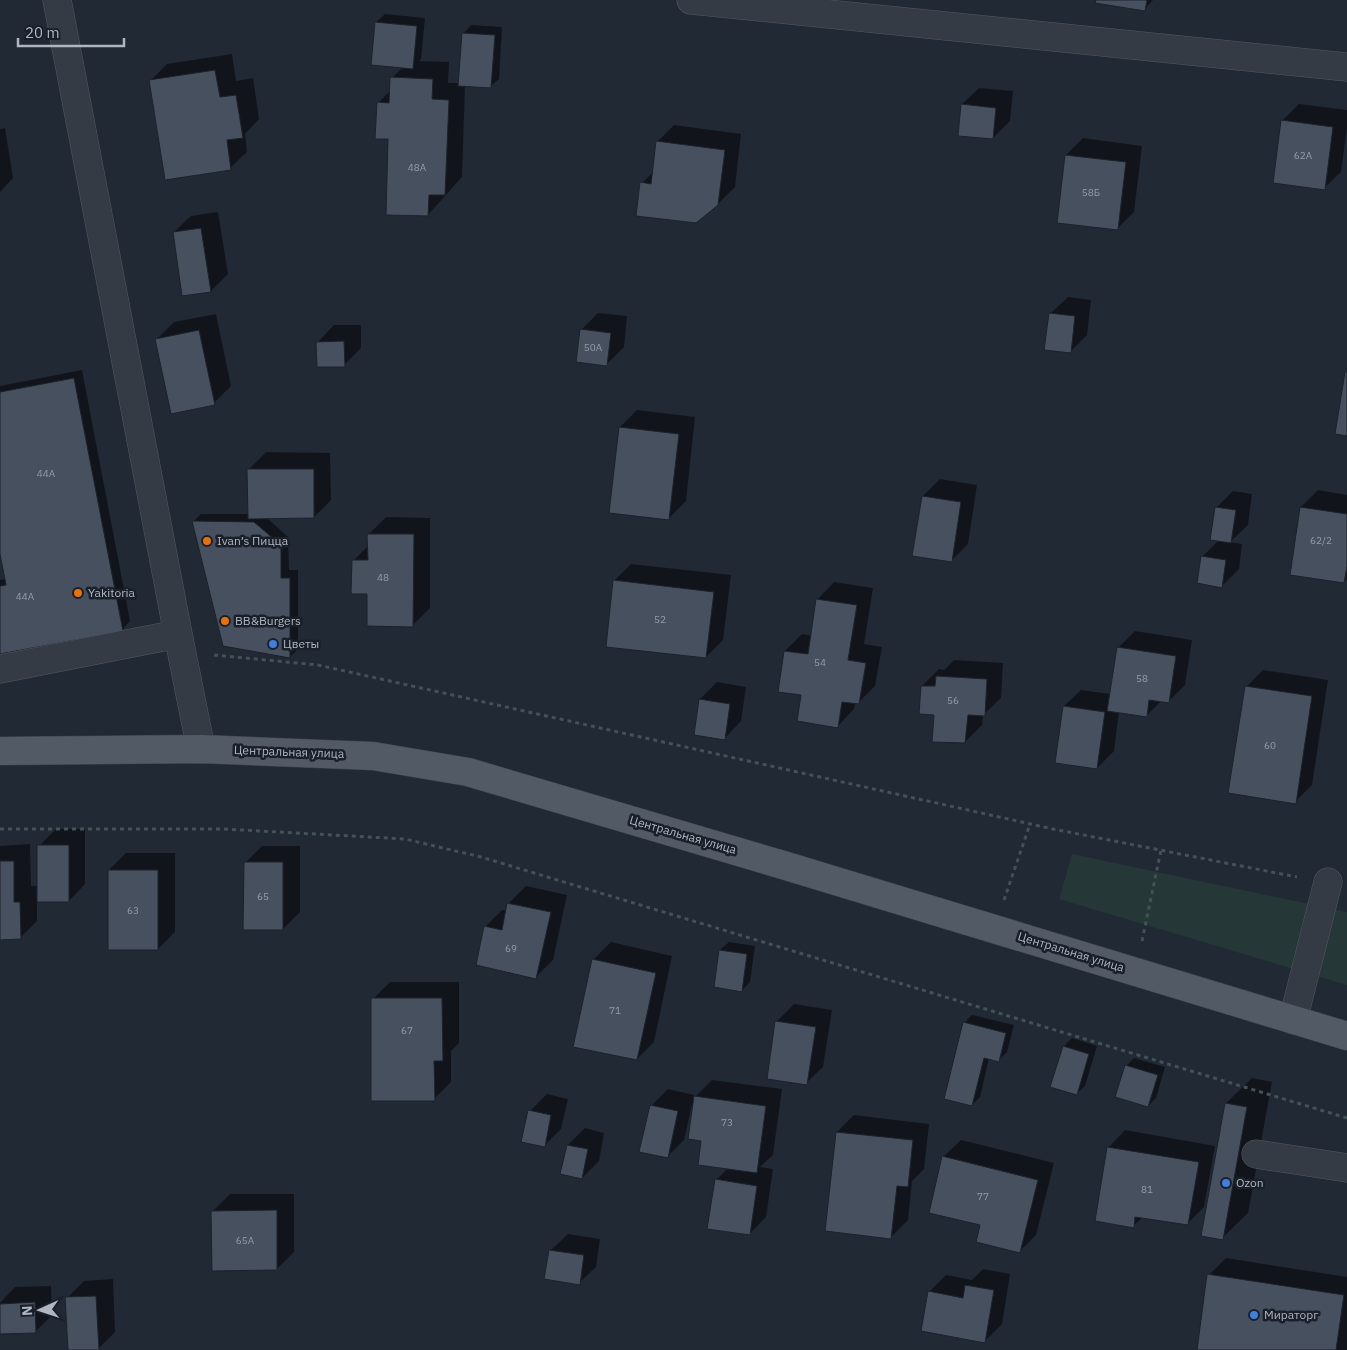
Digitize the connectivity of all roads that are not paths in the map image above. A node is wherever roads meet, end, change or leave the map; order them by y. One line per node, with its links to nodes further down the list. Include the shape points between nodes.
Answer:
1 (57, 0): 4 (street)
2 (691, 0): 3 (street)
3 (1347, 67)
4 (179, 643): 5 (street); 6 (street)
5 (0, 668)
6 (201, 749): 7 (main road, Центральная улица); 9 (main road, Центральная улица, via 373,756 468,772)
7 (0, 751)
8 (1328, 882): 9 (street)
9 (1294, 1020): 10 (main road, Центральная улица)
10 (1347, 1036)
11 (1256, 1154): 12 (street)
12 (1347, 1168)

